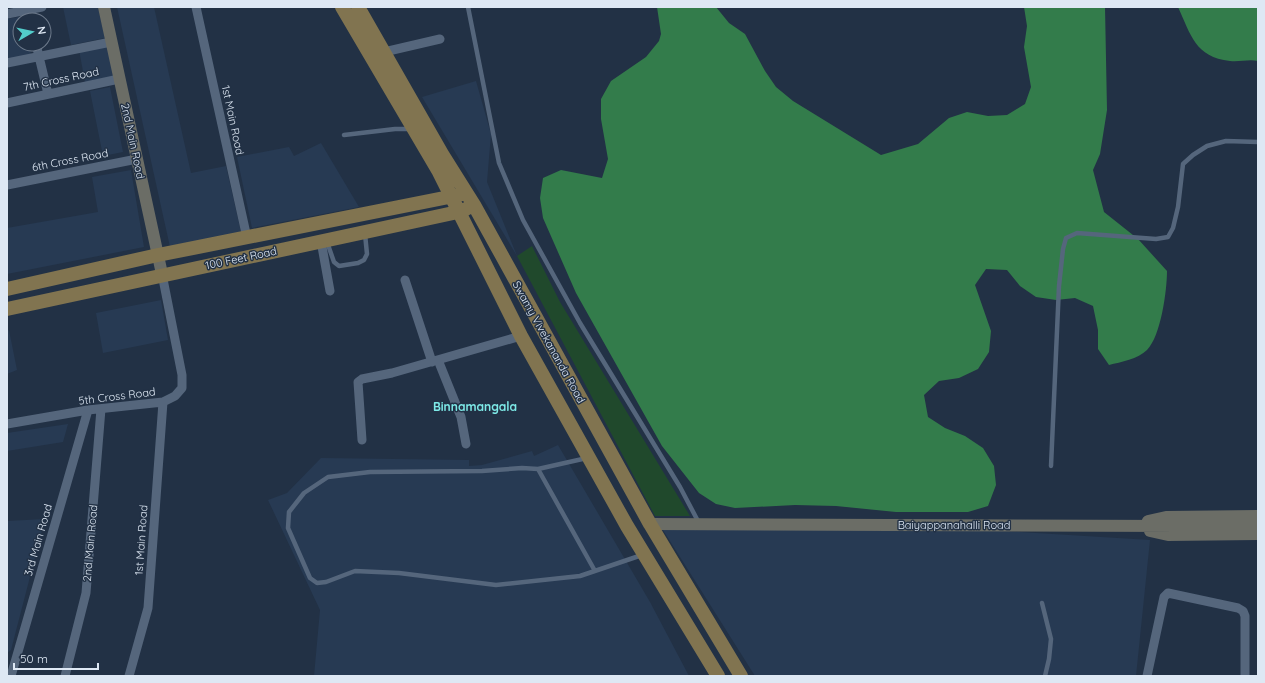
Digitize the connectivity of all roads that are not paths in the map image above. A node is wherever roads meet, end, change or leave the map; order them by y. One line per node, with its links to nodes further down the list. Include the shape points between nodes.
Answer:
1 (42, 7): 7 (street)
2 (104, 7): 10 (street, 2nd Main Road)
3 (196, 7): 28 (street, 1st Main Road)
4 (342, 7): 18 (main road, Swamy Vivekananda Road)
5 (358, 7): 12 (main road, Swamy Vivekananda Road)
6 (468, 7): 49 (lane, via 499,163 523,220 580,323)
7 (27, 10): 8 (street)
8 (7, 14)
9 (440, 39): 12 (street)
10 (111, 42): 13 (street); 15 (street, 2nd Main Road)
11 (38, 52): 13 (street)
12 (384, 52): 23 (main road, Swamy Vivekananda Road)
13 (39, 56): 14 (street); 16 (street)
14 (7, 63)
15 (119, 79): 16 (street, 7th Cross Road); 21 (street, 2nd Main Road)
16 (48, 94): 17 (street, 7th Cross Road)
17 (7, 103)
18 (414, 129): 19 (lane); 24 (main road, Swamy Vivekananda Road)
19 (344, 135)
20 (1258, 142): 45 (lane, via 1226,141 1207,146 1183,164 1178,206 1168,237 1156,239 1077,233 1066,238 1059,286)
21 (137, 159): 22 (street, 6th Cross Road); 30 (street, 2nd Main Road)
22 (7, 185)
23 (466, 193): 24 (main road, 100 Feet Road); 25 (main road, Swamy Vivekananda Road)
24 (451, 197): 26 (main road, Swamy Vivekananda Road); 28 (main road, 100 Feet Road)
25 (474, 206): 26 (main road, 100 Feet Road); 48 (main road, Swamy Vivekananda Road)
26 (458, 212): 27 (main road, 100 Feet Road); 36 (main road, Swamy Vivekananda Road)
27 (365, 232): 29 (main road, 100 Feet Road); 29 (lane, via 366,254 364,260 358,263 339,266 334,262)
28 (247, 238): 30 (main road, 100 Feet Road)
29 (324, 241): 31 (main road, 100 Feet Road); 34 (street)
30 (158, 255): 31 (street, 2nd Main Road); 33 (main road, 100 Feet Road)
31 (162, 274): 35 (main road, 100 Feet Road); 38 (street, 5th Cross Road, via 182,375 182,388 175,396)
32 (405, 280): 37 (street)
33 (7, 289)
34 (330, 292)
35 (7, 309)
36 (521, 336): 37 (street); 44 (main road, Swamy Vivekananda Road)
37 (435, 361): 42 (street, via 358,382); 43 (street, via 460,417)
38 (163, 402): 39 (street, 5th Cross Road); 58 (street, 1st Main Road, via 148,608)
39 (100, 409): 40 (street, 5th Cross Road); 57 (street, 2nd Main Road, via 86,593)
40 (88, 410): 41 (street, 5th Cross Road); 56 (street, 3rd Main Road)
41 (7, 424)
42 (362, 440)
43 (466, 444)
44 (589, 457): 46 (lane); 53 (main road, Swamy Vivekananda Road)
45 (1051, 466)
46 (538, 469): 54 (lane); 54 (lane, via 370,472 328,477 304,493 289,512 288,528 310,578 317,582 326,582 355,571 399,573 496,585 580,576)
47 (1258, 516): 51 (street, via 1166,518)
48 (650, 524): 49 (street, Baiyappanahalli Road); 60 (main road, Swamy Vivekananda Road)
49 (700, 524): 51 (street, Baiyappanahalli Road)
50 (1258, 524): 51 (street, Baiyappanahalli Road)
51 (1122, 525): 52 (street, via 1168,535)
52 (1258, 534)
53 (644, 554): 54 (lane); 59 (main road, Swamy Vivekananda Road)
54 (595, 571)
55 (1042, 603): 61 (lane, via 1051,639)
56 (11, 676)
57 (65, 676)
58 (129, 676)
59 (718, 676)
60 (741, 676)
61 (1045, 676)
62 (1147, 676): 63 (street, via 1164,597 1168,593 1244,611)
63 (1245, 676)

